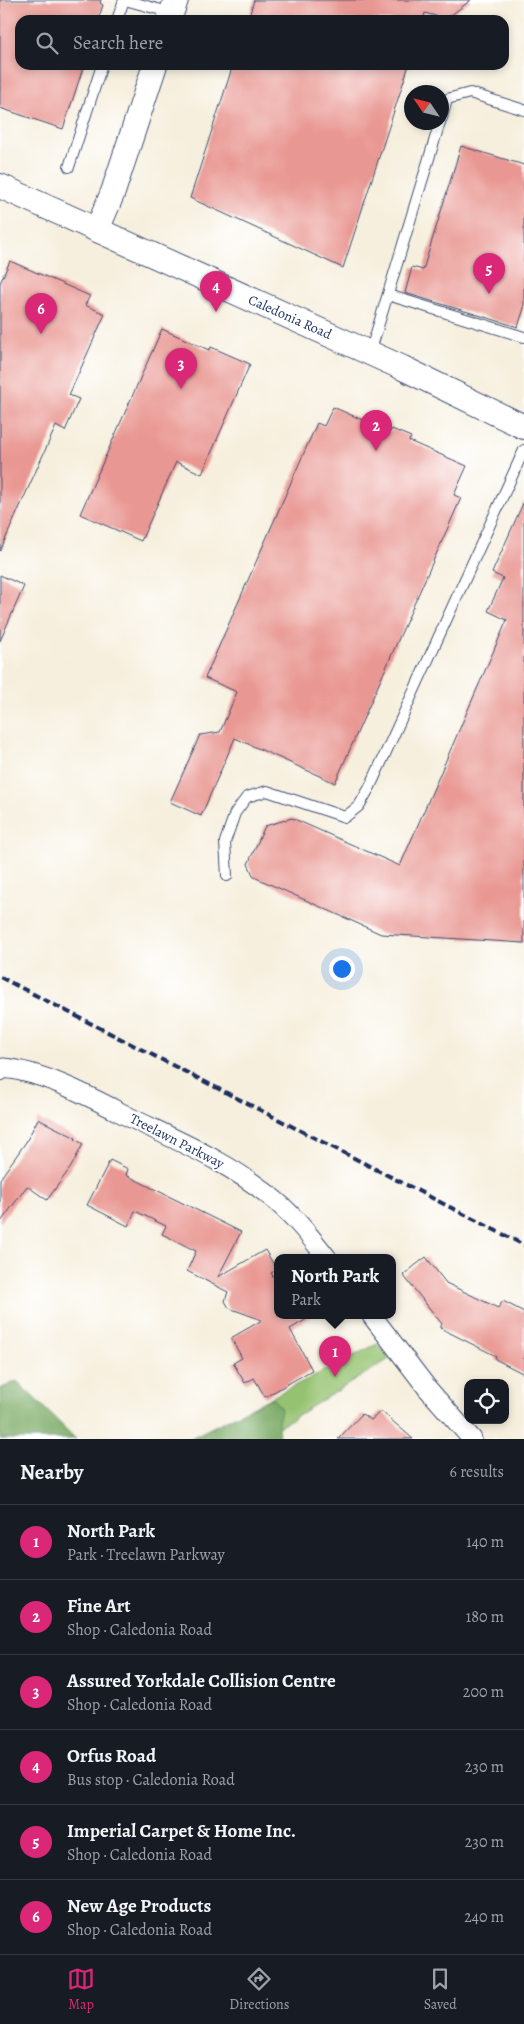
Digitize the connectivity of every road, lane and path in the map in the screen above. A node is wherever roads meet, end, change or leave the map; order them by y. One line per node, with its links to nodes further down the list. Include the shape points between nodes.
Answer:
1 (124, 0): 2 (lane); 3 (lane)
2 (172, 11)
3 (119, 15)
4 (100, 70): 9 (lane)
5 (153, 70): 11 (street)
6 (449, 98): 7 (lane, via 470,93)
7 (524, 110)
8 (438, 130): 12 (lane)
9 (69, 167)
10 (0, 186): 11 (street, Caledonia Road)
11 (97, 230): 14 (street, Caledonia Road)
12 (388, 295): 13 (lane); 14 (lane)
13 (524, 337)
14 (370, 353): 15 (street, Caledonia Road)
15 (524, 427)
16 (524, 450): 17 (lane, via 359,806 344,817 267,792 247,797 235,813 225,842)
17 (227, 876)
18 (0, 1071): 19 (street, Treelawn Parkway, via 3,1068 20,1070 85,1095 224,1164 277,1202)
19 (324, 1254)
20 (374, 1319): 21 (street)
21 (468, 1438)

